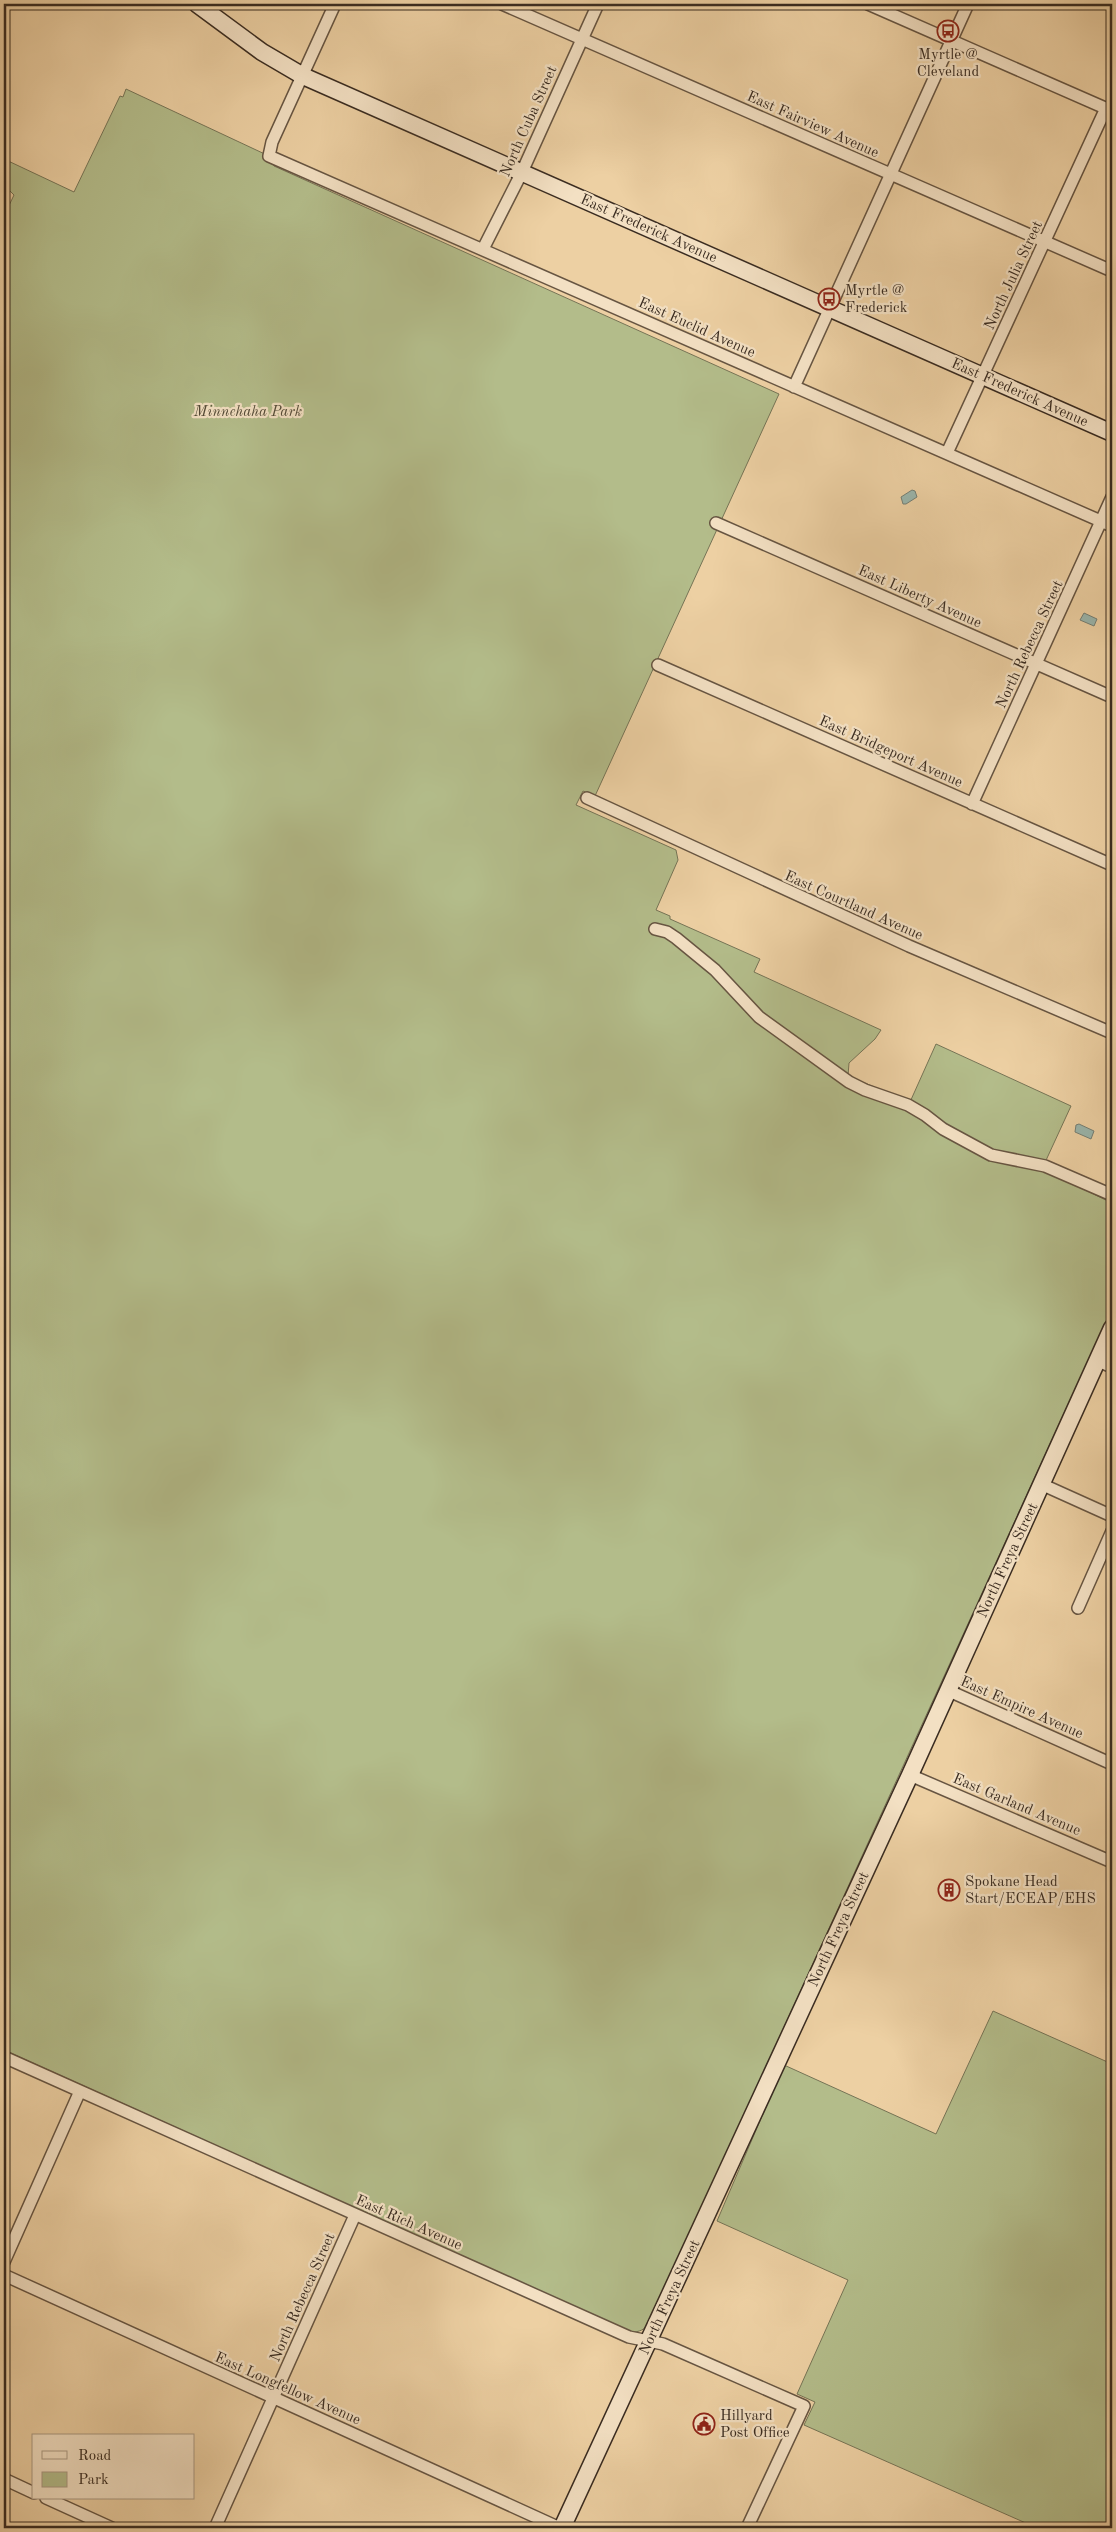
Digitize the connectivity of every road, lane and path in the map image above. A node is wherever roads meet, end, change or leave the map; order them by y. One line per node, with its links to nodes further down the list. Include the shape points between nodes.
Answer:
1 (197, 4): 9 (street, East Frederick Avenue, via 262,52)
2 (335, 4): 9 (street)
3 (502, 4): 7 (street, East Fairview Avenue)
4 (598, 4): 7 (street, North Cuba Street)
5 (868, 4): 8 (street)
6 (968, 4): 8 (street)
7 (582, 39): 11 (street, North Cuba Street); 12 (street, East Fairview Avenue)
8 (951, 40): 10 (street); 12 (street)
9 (303, 76): 11 (street, East Frederick Avenue); 14 (street, East Euclid Avenue, via 272,142 269,156)
10 (1109, 110): 13 (street, North Julia Street)
11 (522, 172): 14 (street, North Cuba Street); 16 (street, East Frederick Avenue)
12 (890, 174): 13 (street, East Fairview Avenue); 16 (street)
13 (1045, 242): 15 (street, East Fairview Avenue); 17 (street, North Julia Street)
14 (483, 249): 18 (street, East Euclid Avenue)
15 (1112, 272)
16 (830, 308): 17 (street, East Frederick Avenue); 18 (street)
17 (984, 376): 19 (street, East Frederick Avenue); 20 (street, North Julia Street)
18 (794, 387): 20 (street, East Euclid Avenue)
19 (1112, 433)
20 (947, 453): 22 (street, East Euclid Avenue)
21 (1112, 497): 22 (street, North Rebecca Street)
22 (1101, 521): 24 (street, East Euclid Avenue); 25 (street, North Rebecca Street)
23 (716, 523): 25 (street, East Liberty Avenue)
24 (1112, 526)
25 (1036, 663): 27 (street, East Liberty Avenue); 29 (street, North Rebecca Street)
26 (658, 665): 29 (street, East Bridgeport Avenue)
27 (1112, 697)
28 (587, 798): 32 (street, East Courtland Avenue, via 900,942)
29 (972, 804): 30 (street, East Bridgeport Avenue)
30 (1112, 865)
31 (655, 928): 33 (street, via 676,938 714,970 759,1017 849,1082 908,1105 991,1155 1045,1166)
32 (1112, 1033)
33 (1112, 1195)
34 (1112, 1328): 35 (street, North Freya Street)
35 (1105, 1364): 36 (street, North Freya Street)
36 (1041, 1484): 37 (street); 40 (street, North Freya Street)
37 (1112, 1516)
38 (1112, 1531): 39 (street)
39 (1078, 1608)
40 (947, 1690): 41 (street, East Empire Avenue); 42 (street, North Freya Street)
41 (1112, 1764)
42 (910, 1774): 43 (street, East Garland Avenue); 49 (street, North Freya Street)
43 (1112, 1862)
44 (4, 2057): 45 (street, East Rich Avenue)
45 (80, 2091): 46 (street, East Rich Avenue); 47 (street)
46 (356, 2214): 49 (street, East Rich Avenue, via 629,2337); 50 (street, North Rebecca Street)
47 (4, 2262)
48 (4, 2275): 50 (street, East Longfellow Avenue)
49 (648, 2341): 56 (street, North Freya Street); 57 (street, East Rich Avenue, via 667,2345 804,2406)
50 (274, 2398): 55 (street, North Rebecca Street); 56 (street, East Longfellow Avenue)
51 (4, 2479): 52 (street)
52 (32, 2492)
53 (50, 2500): 54 (street)
54 (112, 2528)
55 (215, 2528)
56 (561, 2528)
57 (747, 2528)

